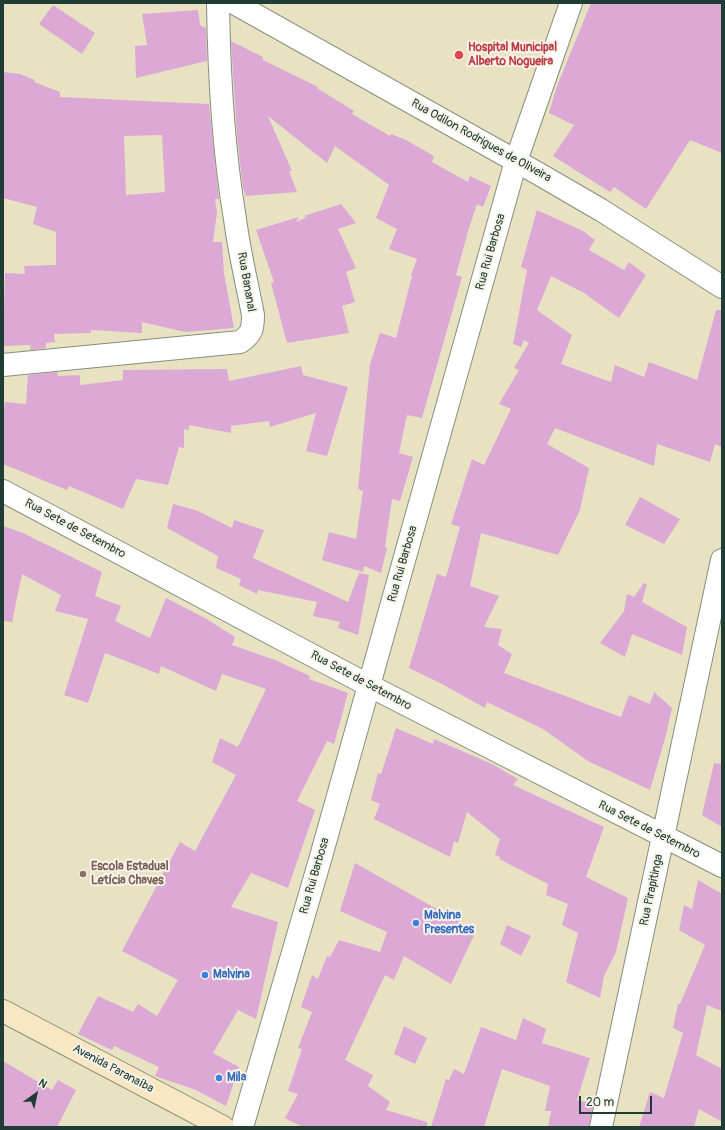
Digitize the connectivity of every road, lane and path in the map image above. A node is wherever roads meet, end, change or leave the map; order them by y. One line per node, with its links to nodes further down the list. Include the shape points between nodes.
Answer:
1 (218, 3): 6 (street, Rua Bananal, via 219,66 225,140 235,220 253,315 253,326 249,336 240,342)
2 (234, 3): 4 (street, Rua Odilon Rodrigues de Oliveira)
3 (572, 3): 4 (street, Rua Rui Barbosa)
4 (516, 161): 5 (street, Rua Odilon Rodrigues de Oliveira, via 601,210); 9 (street, Rua Rui Barbosa)
5 (722, 287)
6 (3, 364)
7 (3, 491): 9 (street, Rua Sete de Setembro)
8 (722, 560): 10 (street, Rua Pirapitinga)
9 (368, 685): 10 (street, Rua Sete de Setembro); 14 (street, Rua Rui Barbosa, via 318,868)
10 (663, 837): 11 (street, Rua Sete de Setembro); 15 (street, Rua Pirapitinga)
11 (722, 866)
12 (3, 1011): 13 (main road, Avenida Paranaíba)
13 (223, 1127)
14 (242, 1127)
15 (601, 1127)

